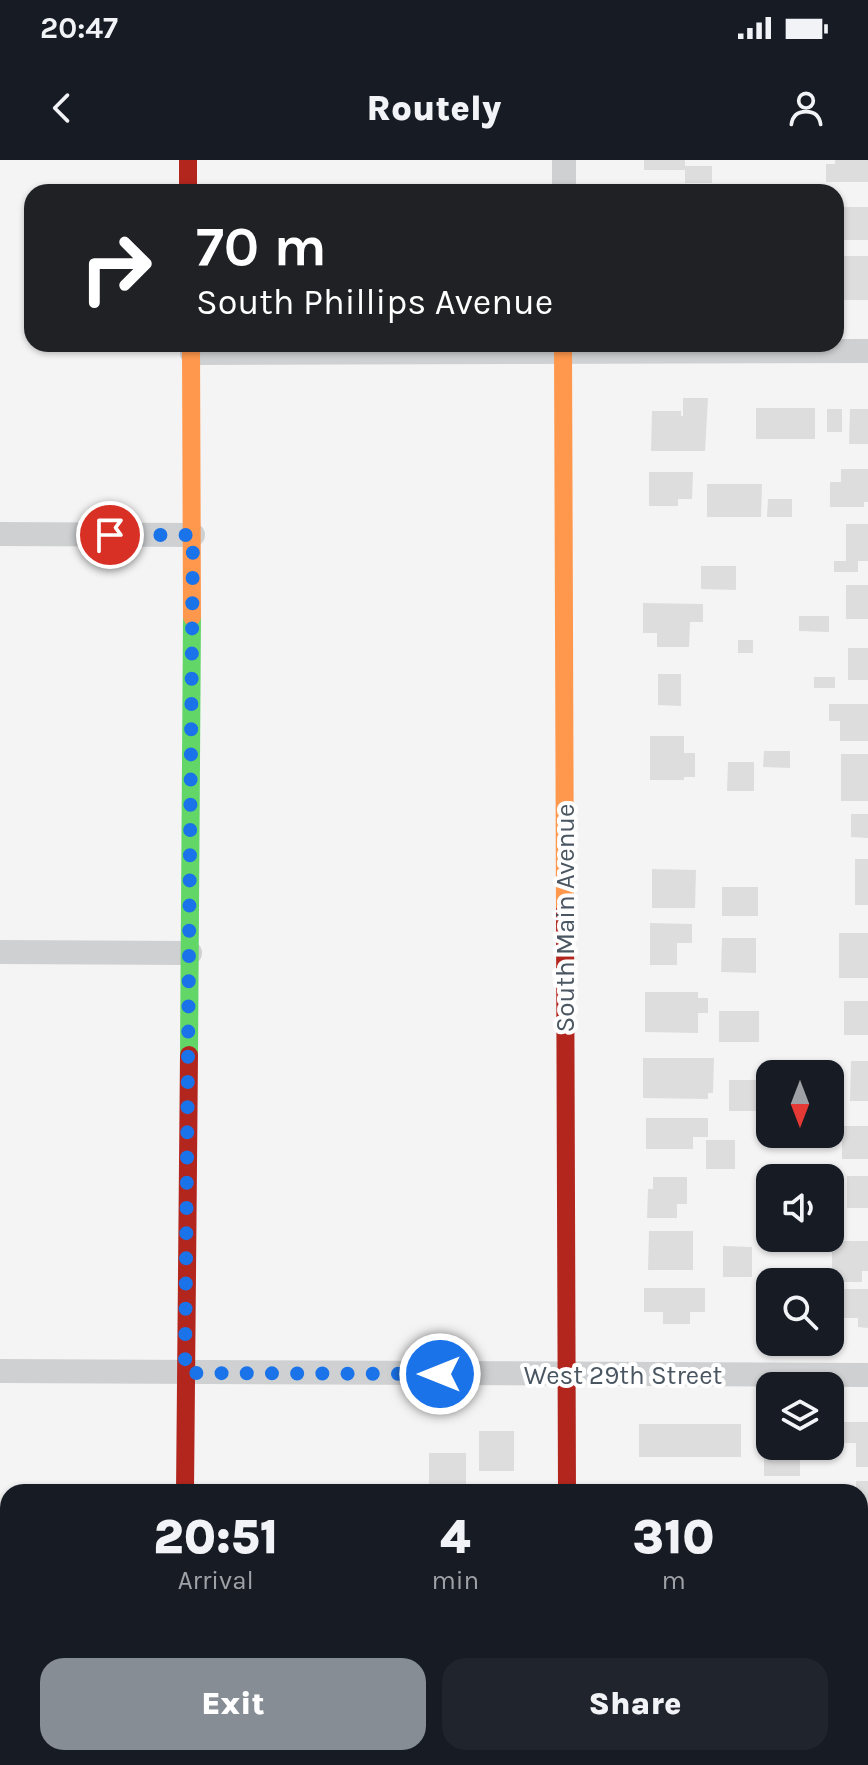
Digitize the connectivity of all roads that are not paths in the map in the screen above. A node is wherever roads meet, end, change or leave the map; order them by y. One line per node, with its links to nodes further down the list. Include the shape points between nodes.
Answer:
1 (188, 160): 3 (street)
2 (564, 160): 4 (street)
3 (188, 184)
4 (564, 184)
5 (844, 351): 6 (street)
6 (868, 351)
7 (192, 352): 10 (street)
8 (563, 352): 15 (street, South Main Avenue)
9 (0, 534): 10 (street)
10 (193, 535): 12 (street)
11 (0, 952): 12 (street)
12 (190, 953): 14 (street)
13 (0, 1371): 14 (street, West 29th Street)
14 (185, 1373): 15 (street, West 29th Street); 17 (street)
15 (567, 1375): 16 (street, West 29th Street); 18 (street, South Main Avenue)
16 (868, 1375)
17 (185, 1484)
18 (567, 1484)

